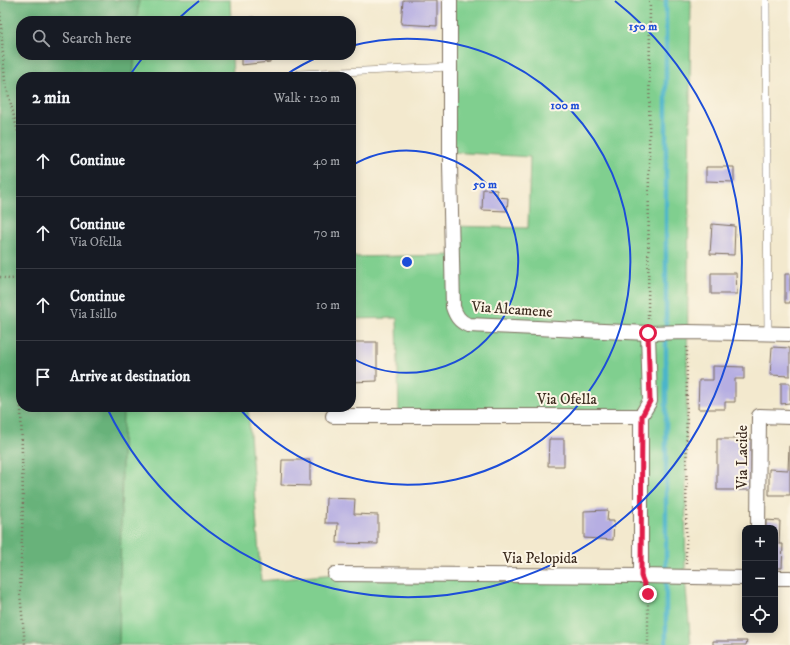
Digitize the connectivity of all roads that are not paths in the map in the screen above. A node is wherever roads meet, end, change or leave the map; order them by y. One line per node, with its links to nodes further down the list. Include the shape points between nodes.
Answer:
1 (450, 0): 3 (street, Via Alcamene)
2 (766, 0): 6 (lane)
3 (450, 67): 4 (lane); 5 (street, Via Alcamene, via 453,307 458,319 468,325)
4 (342, 72)
5 (648, 333): 6 (street, Via Alcamene); 9 (street, via 650,401)
6 (768, 333): 7 (street, Via Alcamene)
7 (790, 334)
8 (333, 416): 9 (street, Via Ofella)
9 (642, 416): 13 (street)
10 (790, 417): 11 (street, Via Lacide, via 759,416)
11 (758, 525)
12 (335, 574): 13 (street, Via Pelopida)
13 (641, 576): 14 (street, Via Pelopida)
14 (742, 578)
15 (778, 578): 16 (street)
16 (790, 578)

